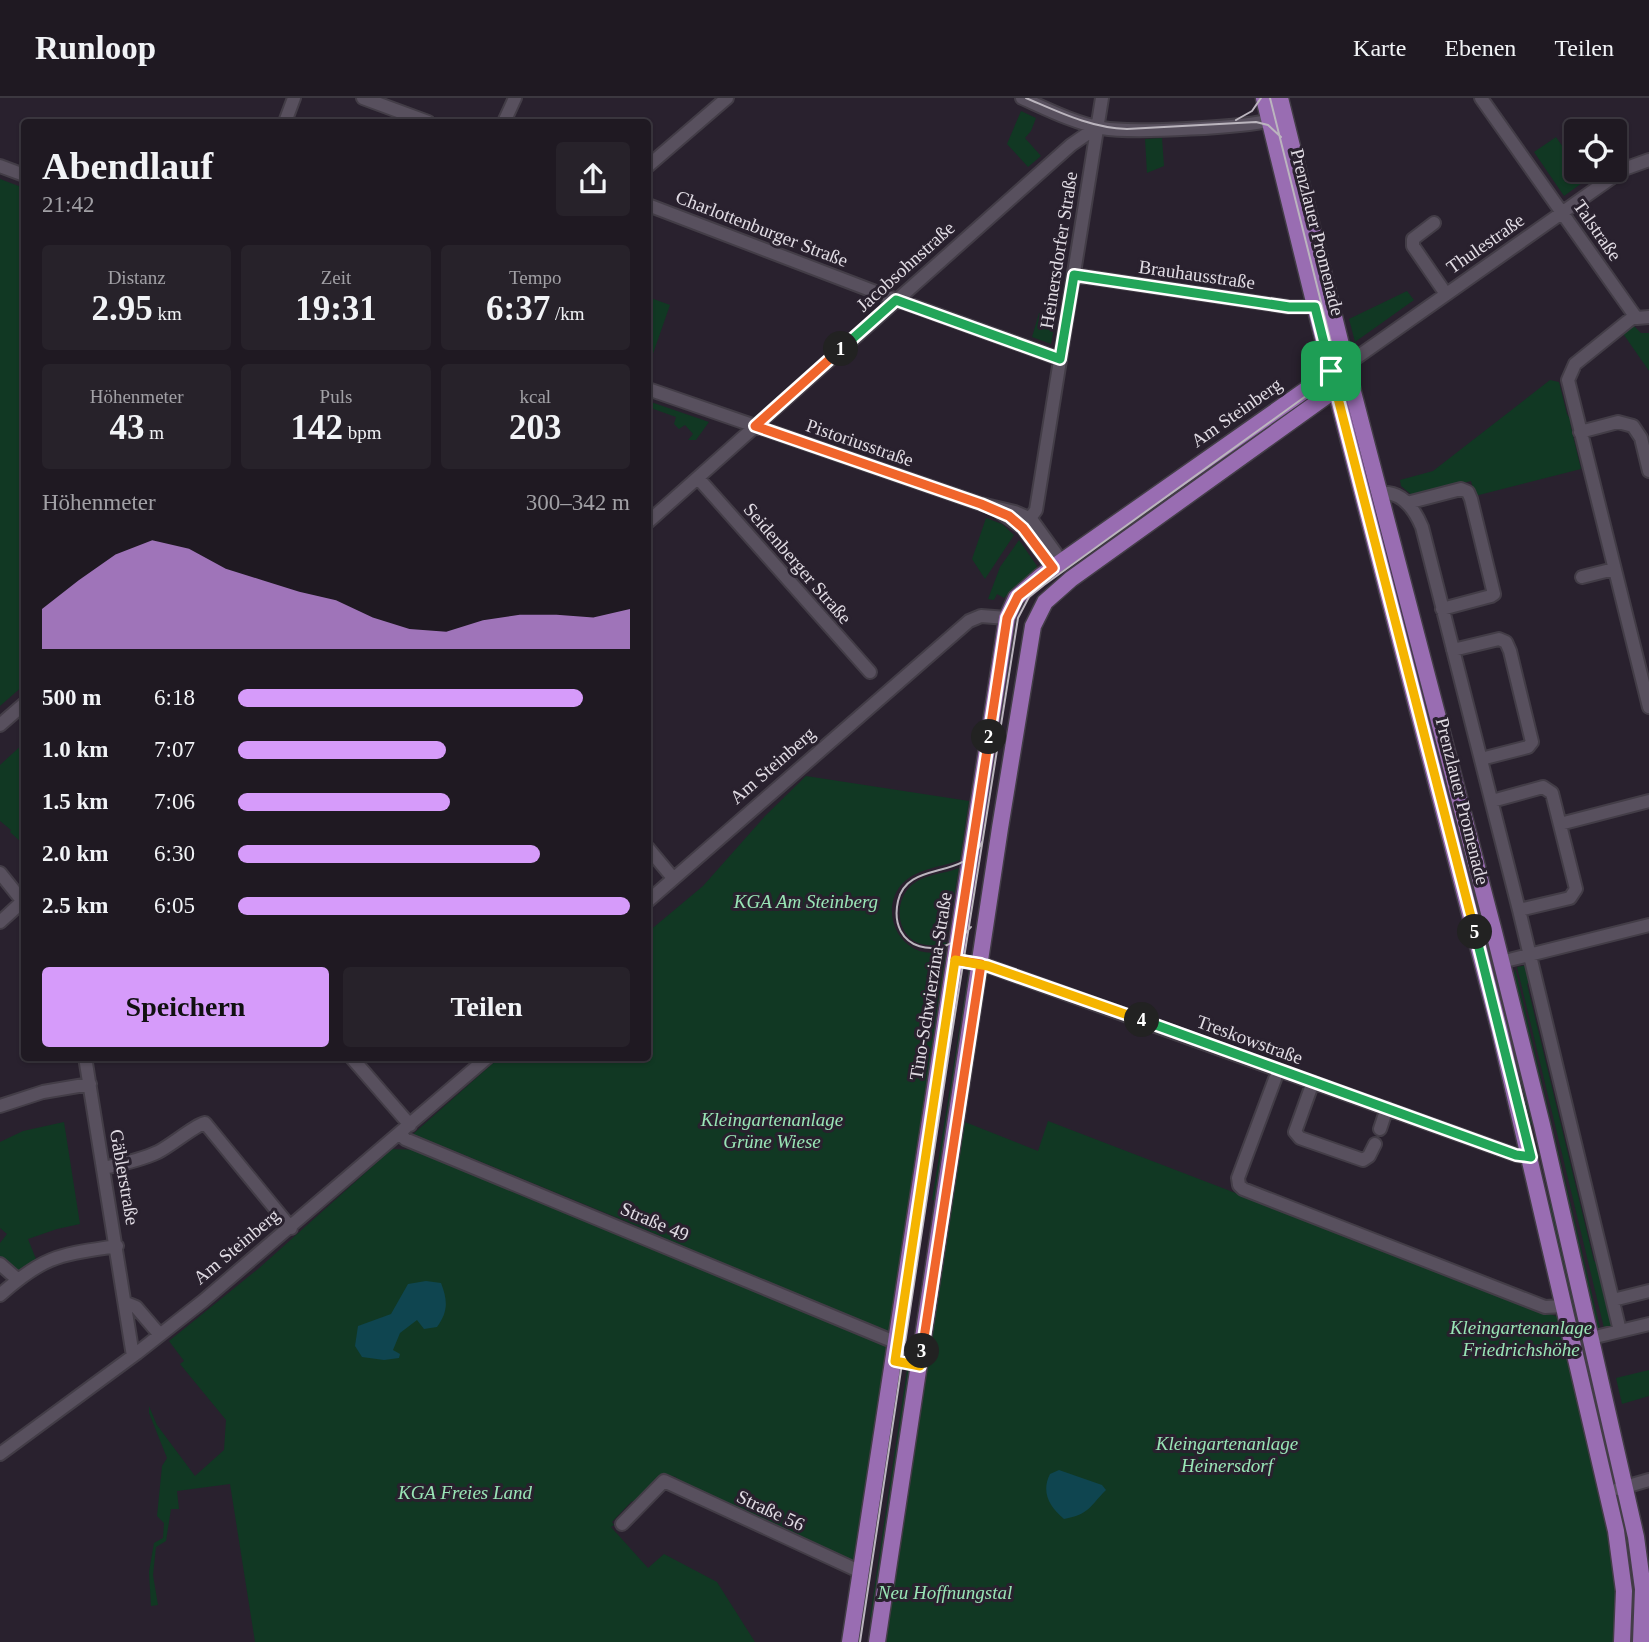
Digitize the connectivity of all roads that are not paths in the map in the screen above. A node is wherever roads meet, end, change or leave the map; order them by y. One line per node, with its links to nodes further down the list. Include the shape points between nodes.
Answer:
1 (295, 98): 10 (street)
2 (363, 98): 11 (street)
3 (515, 98): 12 (street)
4 (727, 98): 16 (street)
5 (1022, 98): 14 (street)
6 (1102, 98): 14 (street, Heinersdorfer Straße)
7 (1264, 98): 13 (main road, Prenzlauer Promenade)
8 (1481, 98): 20 (street, Talstraße)
9 (1281, 103): 13 (street, via 1279,117); 29 (main road, Prenzlauer Promenade)
10 (286, 119)
11 (420, 119)
12 (505, 119)
13 (1269, 121): 14 (street, via 1127,131); 25 (main road, Prenzlauer Promenade)
14 (1097, 127): 22 (street, Heinersdorfer Straße); 24 (street, Jacobsohnstraße)
15 (1649, 160): 20 (street, Thulestraße, via 1629,166)
16 (651, 163)
17 (0, 166): 18 (street)
18 (21, 174)
19 (651, 206): 24 (street, Charlottenburger Straße)
20 (1562, 213): 23 (street, Thulestraße); 26 (street, Talstraße)
21 (1434, 223): 23 (street, via 1413,239 1413,246)
22 (1074, 275): 25 (street, Brauhausstraße); 28 (street, Heinersdorfer Straße)
23 (1446, 294): 29 (street, Thulestraße)
24 (896, 300): 28 (street, Charlottenburger Straße); 32 (street, Jacobsohnstraße)
25 (1315, 307): 29 (main road, Prenzlauer Promenade)
26 (1634, 316): 27 (street); 33 (street, via 1571,370 1568,386)
27 (1649, 317)
28 (1060, 359): 39 (street, Heinersdorfer Straße, via 1036,510)
29 (1338, 368): 31 (main road); 36 (main road, Prenzlauer Promenade); 40 (main road, Am Steinberg)
30 (651, 390): 32 (street, Pistoriusstraße)
31 (1336, 390): 40 (main road, Am Steinberg); 44 (main road, Prenzlauer Promenade)
32 (755, 426): 35 (street, Jacobsohnstraße); 39 (street, Pistoriusstraße)
33 (1580, 432): 34 (street, via 1618,422 1633,426); 41 (street)
34 (1649, 471)
35 (698, 478): 38 (street, Jacobsohnstraße); 48 (street, Seidenberger Straße)
36 (1379, 493): 37 (street, via 1390,492); 42 (main road, Prenzlauer Promenade)
37 (1407, 503): 45 (street, Prenzlauer Promenade, via 1422,527); 45 (street, via 1461,489 1471,499 1494,594)
38 (651, 519)
39 (1027, 524): 40 (street, Pistoriusstraße)
40 (1062, 569): 46 (main road, Am Steinberg, via 1018,596); 68 (main road, via 1031,636)
41 (1614, 569): 43 (street); 49 (street)
42 (1401, 574): 44 (main road); 67 (main road, Prenzlauer Promenade)
43 (1582, 577)
44 (1385, 578): 80 (main road, Prenzlauer Promenade)
45 (1442, 609): 47 (street, Prenzlauer Promenade)
46 (1007, 618): 58 (street, Am Steinberg, via 981,616 969,621); 66 (main road, Tino-Schwierzina-Straße)
47 (1453, 650): 52 (street, Prenzlauer Promenade); 52 (street, Prenzlauer Promenade, via 1499,639 1510,651 1532,742)
48 (870, 672)
49 (1648, 700)
50 (21, 707): 51 (street)
51 (0, 725)
52 (1481, 759): 53 (street, Prenzlauer Promenade)
53 (1492, 801): 55 (street, Prenzlauer Promenade, via 1543,787 1552,793); 62 (street, Prenzlauer Promenade)
54 (1649, 801): 55 (street)
55 (1560, 824): 62 (street, Prenzlauer Promenade, via 1576,889 1570,898)
56 (651, 852): 58 (street)
57 (0, 873): 59 (street)
58 (673, 878): 60 (street, Am Steinberg)
59 (21, 898)
60 (651, 898)
61 (21, 904): 63 (street)
62 (1519, 911): 65 (street, Prenzlauer Promenade)
63 (0, 922)
64 (1649, 925): 65 (street)
65 (1530, 954): 67 (street); 88 (street, Prenzlauer Promenade)
66 (955, 960): 68 (street, Treskowstraße); 95 (main road, Tino-Schwierzina-Straße)
67 (1501, 962): 94 (main road, Prenzlauer Promenade)
68 (981, 964): 73 (street, Treskowstraße); 98 (main road)
69 (86, 1061): 74 (street, Gäblerstraße)
70 (354, 1061): 77 (street)
71 (483, 1061): 77 (street, Am Steinberg)
72 (1275, 1079): 90 (street, via 1238,1178 1243,1189 1545,1307)
73 (1312, 1082): 76 (street, Treskowstraße); 79 (street, via 1295,1132 1300,1138 1363,1160)
74 (90, 1084): 75 (street); 81 (street, Gäblerstraße)
75 (0, 1106)
76 (1387, 1108): 78 (street); 80 (street, Treskowstraße)
77 (405, 1129): 82 (street, Am Steinberg); 95 (street, Straße 49, via 405,1139)
78 (1380, 1129)
79 (1375, 1144)
80 (1531, 1157): 90 (main road, Prenzlauer Promenade)
81 (104, 1168): 82 (street, via 156,1153 205,1123); 83 (street, Gäblerstraße)
82 (291, 1228): 93 (street, Am Steinberg)
83 (117, 1246): 85 (street, via 59,1255); 89 (street, Gäblerstraße)
84 (0, 1264): 85 (street)
85 (17, 1279): 87 (street)
86 (1649, 1290): 88 (street)
87 (0, 1295)
88 (1613, 1300): 92 (street, Prenzlauer Promenade)
89 (126, 1303): 93 (street, via 136,1307); 96 (street, Gäblerstraße)
90 (1565, 1306): 102 (main road, Prenzlauer Promenade)
91 (1649, 1324): 92 (street)
92 (1620, 1331): 94 (street)
93 (160, 1335): 96 (street, Am Steinberg)
94 (1591, 1338): 101 (main road, Prenzlauer Promenade)
95 (897, 1343): 97 (main road, Tino-Schwierzina-Straße)
96 (133, 1356): 99 (street, Am Steinberg)
97 (895, 1361): 98 (main road); 104 (main road, Tino-Schwierzina-Straße)
98 (920, 1366): 107 (main road)
99 (0, 1454)
100 (1649, 1480): 101 (street)
101 (1626, 1487): 102 (street); 105 (main road, Prenzlauer Promenade)
102 (1607, 1492): 108 (main road, Prenzlauer Promenade, via 1624,1591)
103 (622, 1524): 104 (street, Straße 56, via 664,1481)
104 (861, 1572): 106 (main road, Tino-Schwierzina-Straße)
105 (1646, 1589): 109 (main road, Prenzlauer Promenade)
106 (850, 1642)
107 (877, 1642)
108 (1622, 1642)
109 (1641, 1642)

